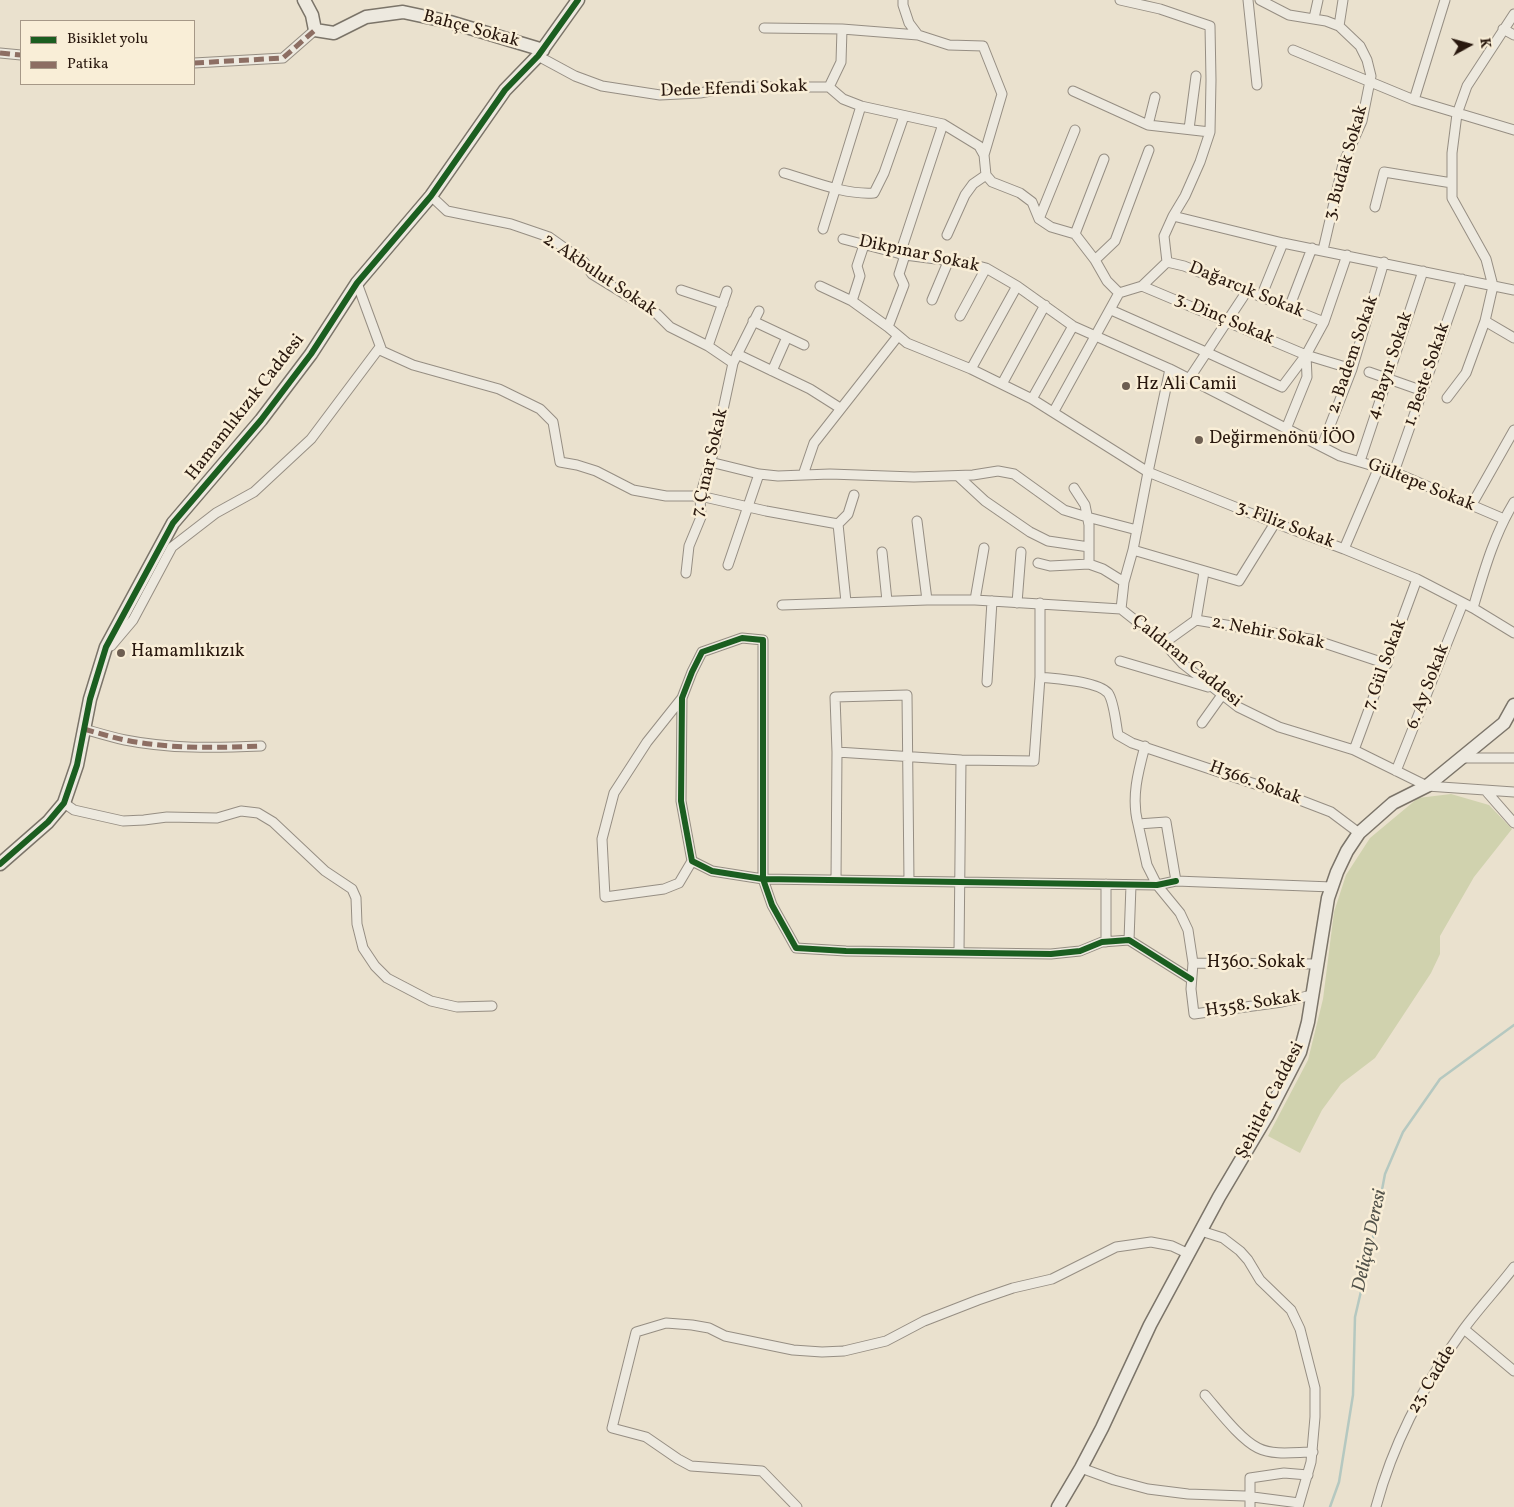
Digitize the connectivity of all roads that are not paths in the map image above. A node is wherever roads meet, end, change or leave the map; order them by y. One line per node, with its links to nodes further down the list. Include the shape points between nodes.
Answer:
1 (304, 0): 16 (street, via 312,15)
2 (578, 0): 21 (street, Hamamlıkızık Caddesi)
3 (903, 0): 17 (street)
4 (1120, 0): 39 (street, via 1210,26)
5 (1248, 0): 26 (street)
6 (1260, 0): 11 (street, via 1289,15)
7 (1318, 0): 11 (street)
8 (1343, 0): 12 (street)
9 (1445, 0): 30 (street)
10 (1514, 14): 15 (street)
11 (1314, 18): 12 (street)
12 (1339, 26): 25 (street, via 1360,46 1367,60)
13 (764, 28): 14 (street)
14 (842, 29): 17 (street); 27 (street, via 841,62)
15 (1503, 29): 18 (street); 32 (street, via 1467,86)
16 (314, 30): 21 (street, Bahçe Sokak, via 334,33 366,17 403,12 450,22); 23 (street, via 283,58)
17 (918, 35): 41 (street, via 948,45 983,46 1002,94)
18 (1514, 35)
19 (1293, 50): 25 (street)
20 (0, 53): 22 (street)
21 (541, 53): 27 (street, Dede Efendi Sokak, via 574,76 602,86 660,95 732,87); 47 (street, Hamamlıkızık Caddesi, via 505,90)
22 (20, 54)
23 (195, 62)
24 (1196, 76): 36 (street)
25 (1370, 79): 30 (street); 58 (street, 3. Budak Sokak, via 1362,121 1343,164)
26 (1257, 85)
27 (829, 87): 31 (street, Dede Efendi Sokak, via 843,99)
28 (1073, 90): 35 (street)
29 (1155, 97): 35 (street)
30 (1414, 100): 32 (street)
31 (861, 106): 33 (street, Dede Efendi Sokak); 46 (street)
32 (1458, 114): 38 (street); 45 (street, via 1452,153)
33 (904, 116): 34 (street, Dede Efendi Sokak); 46 (street, via 874,193 862,194)
34 (943, 124): 41 (street, Dede Efendi Sokak, via 979,146); 59 (street)
35 (1148, 125): 36 (street)
36 (1189, 129): 39 (street)
37 (1075, 130): 50 (street)
38 (1514, 130)
39 (1210, 132): 49 (street, via 1200,162)
40 (1150, 150): 61 (street, via 1114,241)
41 (984, 156): 44 (street)
42 (1104, 159): 52 (street)
43 (784, 173): 46 (street)
44 (986, 175): 50 (street, via 992,182 1020,193 1032,202); 53 (street, via 965,195)
45 (1452, 183): 48 (street, via 1384,172); 72 (street, via 1452,198 1486,259)
46 (836, 188): 51 (street)
47 (431, 196): 68 (street, Hamamlıkızık Caddesi); 98 (street, 2. Akbulut Sokak, via 447,211 511,224 549,237 584,262 592,274 657,314 670,327)
48 (1375, 207)
49 (1173, 216): 55 (street); 63 (street, via 1164,236)
50 (1039, 219): 52 (street, via 1051,227)
51 (822, 229)
52 (1075, 234): 61 (street)
53 (947, 235)
54 (843, 239): 56 (street, Dikpınar Sokak)
55 (1283, 243): 57 (street); 78 (street)
56 (864, 245): 59 (street, Dikpınar Sokak); 80 (street, via 857,266 860,276)
57 (1312, 248): 58 (street); 83 (street)
58 (1323, 250): 60 (street)
59 (902, 255): 62 (street, Dikpınar Sokak); 92 (street, via 899,274 904,285)
60 (1347, 255): 64 (street); 90 (street)
61 (1095, 260): 77 (street, via 1107,281)
62 (948, 262): 65 (street, Dikpınar Sokak); 79 (street)
63 (1167, 262): 71 (street); 76 (street, Dağarcık Sokak)
64 (1384, 262): 66 (street); 105 (street, 2. Badem Sokak)
65 (986, 268): 70 (street, Dikpınar Sokak); 86 (street)
66 (1423, 271): 67 (street); 108 (street, 4. Bayır Sokak)
67 (1462, 279): 72 (street); 111 (street, 1. Beste Sokak)
68 (358, 283): 99 (street); 166 (street, Hamamlıkızık Caddesi, via 311,354 267,412 173,523)
69 (820, 286): 80 (street, 3. Filiz Sokak)
70 (1017, 286): 82 (street, Dikpınar Sokak); 103 (street)
71 (1142, 286): 77 (street); 88 (street, 3. Dinç Sokak)
72 (1493, 286): 74 (street); 89 (street)
73 (681, 290): 81 (street)
74 (1514, 290)
75 (727, 291): 81 (street)
76 (1247, 292): 78 (street, Dağarcık Sokak); 88 (street)
77 (1119, 293): 84 (street)
78 (1261, 297): 83 (street, Dağarcık Sokak)
79 (932, 300)
80 (852, 301): 92 (street, 3. Filiz Sokak)
81 (723, 304): 98 (street)
82 (1045, 305): 91 (street, Dikpınar Sokak); 110 (street)
83 (1290, 308): 90 (street, Dağarcık Sokak)
84 (1111, 310): 93 (street); 100 (street)
85 (759, 311): 87 (street, 7. Çınar Sokak)
86 (960, 316)
87 (754, 321): 95 (street); 102 (street, 7. Çınar Sokak)
88 (1226, 321): 100 (street); 101 (street, 3. Dinç Sokak)
89 (1485, 321): 96 (street); 112 (street, via 1466,373)
90 (1324, 322): 101 (street)
91 (1073, 326): 93 (street, Dikpınar Sokak); 113 (street)
92 (888, 327): 94 (street, 3. Filiz Sokak)
93 (1095, 335): 104 (street, Gültepe Sokak); 115 (street)
94 (898, 336): 103 (street, 3. Filiz Sokak, via 917,348); 114 (street)
95 (787, 337): 97 (street); 106 (street)
96 (1514, 338)
97 (804, 345)
98 (708, 346): 102 (street, 2. Akbulut Sokak)
99 (380, 347): 129 (street, via 382,351 413,364 499,389 540,408 553,422 560,462 596,471 633,490 666,496); 166 (street, via 311,439 254,492 216,513 172,547 133,620)
100 (1206, 352): 101 (street, via 1282,387); 109 (street)
101 (1306, 355): 105 (street, 3. Dinç Sokak); 116 (street, via 1308,377)
102 (735, 358): 106 (street); 120 (street, 7. Çınar Sokak)
103 (970, 369): 110 (street, 3. Filiz Sokak)
104 (1170, 369): 109 (street, Gültepe Sokak); 122 (street)
105 (1352, 369): 118 (street, 2. Badem Sokak)
106 (772, 371): 114 (street)
107 (1369, 372): 108 (street)
108 (1387, 378): 111 (street); 119 (street, 4. Bayır Sokak)
109 (1189, 379): 116 (street, Gültepe Sokak)
110 (1002, 384): 113 (street, 3. Filiz Sokak)
111 (1422, 391): 123 (street, 1. Beste Sokak)
112 (1447, 398)
113 (1032, 399): 115 (street, 3. Filiz Sokak)
114 (840, 408): 125 (street, via 814,443)
115 (1054, 411): 122 (street, 3. Filiz Sokak)
116 (1286, 429): 118 (street, Gültepe Sokak)
117 (1514, 430): 131 (street)
118 (1322, 446): 119 (street, Gültepe Sokak, via 1340,456)
119 (1360, 461): 121 (street, Gültepe Sokak)
120 (710, 462): 124 (street); 129 (street, 7. Çınar Sokak)
121 (1379, 467): 123 (street, Gültepe Sokak); 141 (street)
122 (1148, 472): 136 (street, 3. Filiz Sokak); 138 (street)
123 (1394, 472): 131 (street, Gültepe Sokak)
124 (759, 474): 125 (street); 132 (street)
125 (803, 475): 126 (street)
126 (958, 476): 133 (street, via 998,471 1014,474 1064,510); 139 (street, via 985,501 1030,532 1048,541)
127 (1074, 488): 133 (street, via 1085,505)
128 (854, 495): 137 (street, via 848,514)
129 (700, 496): 132 (street); 149 (street, 7. Çınar Sokak, via 701,517 689,546)
130 (1514, 502): 134 (street)
131 (1471, 506): 134 (street, Gültepe Sokak)
132 (748, 507): 137 (street); 146 (street)
133 (1087, 517): 138 (street); 139 (street)
134 (1504, 519): 161 (street, via 1489,554)
135 (917, 521): 152 (street)
136 (1275, 523): 141 (street, 3. Filiz Sokak); 148 (street, via 1239,581)
137 (838, 524): 156 (street)
138 (1136, 530): 142 (street)
139 (1089, 547): 147 (street)
140 (984, 548): 153 (street)
141 (1344, 549): 150 (street, 3. Filiz Sokak)
142 (1133, 550): 148 (street); 151 (street)
143 (882, 552): 154 (street)
144 (1021, 552): 157 (street)
145 (1038, 563): 147 (street, via 1050,566)
146 (728, 564)
147 (1089, 564): 151 (street)
148 (1204, 572): 163 (street, 2. Nehir Sokak)
149 (686, 573)
150 (1417, 579): 159 (street, 3. Filiz Sokak); 168 (street, 7. Gül Sokak)
151 (1124, 582): 162 (street)
152 (927, 600): 153 (street, Çaldıran Caddesi); 154 (street, Çaldıran Caddesi)
153 (975, 600): 155 (street, Çaldıran Caddesi)
154 (887, 601): 156 (street, Çaldıran Caddesi)
155 (992, 601): 157 (street, Çaldıran Caddesi); 170 (street)
156 (846, 602): 160 (street, Çaldıran Caddesi)
157 (1018, 603): 158 (street, Çaldıran Caddesi)
158 (1040, 603): 162 (street, Çaldıran Caddesi); 169 (street)
159 (1463, 603): 161 (street, 3. Filiz Sokak); 185 (street, 6. Ay Sokak)
160 (782, 605)
161 (1473, 608): 164 (street, 3. Filiz Sokak)
162 (1121, 609): 165 (street, Çaldıran Caddesi)
163 (1196, 620): 165 (street); 168 (street, 2. Nehir Sokak, via 1315,640)
164 (1514, 633)
165 (1164, 643): 171 (street, Çaldıran Caddesi, via 1183,664)
166 (103, 656): 176 (street, Hamamlıkızık Caddesi)
167 (1120, 661): 171 (street)
168 (1387, 664): 179 (street, 7. Gül Sokak)
169 (1040, 676): 178 (street, H366. Sokak, via 1097,686 1108,694 1118,735); 184 (street, via 1034,761)
170 (987, 682)
171 (1213, 688): 172 (street, Çaldıran Caddesi)
172 (1222, 695): 175 (street); 179 (street, Çaldıran Caddesi, via 1238,707 1279,727)
173 (682, 698): 193 (street, via 681,801); 193 (street, via 647,742 614,793 602,839 605,897 664,889 679,883); 195 (street, via 702,652 742,638 763,640)
174 (1514, 705): 182 (street, Şehitler Caddesi, via 1504,723)
175 (1202, 723)
176 (84, 729): 177 (street, via 162,745 210,748); 189 (street, Hamamlıkızık Caddesi, via 77,765)
177 (261, 746)
178 (1145, 746): 191 (street, via 1134,796); 192 (street, H366. Sokak, via 1331,812)
179 (1354, 750): 185 (street, Çaldıran Caddesi)
180 (837, 752): 181 (street); 181 (street, via 835,697 907,695); 196 (street)
181 (908, 757): 184 (street); 197 (street)
182 (1462, 758): 183 (street); 186 (street, Şehitler Caddesi)
183 (1514, 758)
184 (961, 760): 199 (street)
185 (1396, 772): 186 (street, Çaldıran Caddesi)
186 (1427, 786): 187 (street, Çaldıran Caddesi); 192 (street, Şehitler Caddesi, via 1392,803)
187 (1486, 791): 188 (street, Çaldıran Caddesi); 190 (street)
188 (1514, 792)
189 (64, 803): 194 (street, Hamamlıkızık Caddesi, via 48,822); 211 (street, via 74,810 123,821 167,817 217,818 241,811 258,813 352,889 363,948 387,978 431,1001 457,1007)
190 (1514, 823)
191 (1138, 824): 198 (street, via 1166,822); 202 (street, via 1147,865)
192 (1359, 833): 203 (street, Şehitler Caddesi)
193 (692, 861): 195 (street, via 712,871)
194 (0, 864)
195 (764, 879): 196 (street); 206 (street, via 772,905 796,948)
196 (836, 880): 197 (street)
197 (908, 881): 199 (street)
198 (1176, 881): 202 (street); 203 (street)
199 (958, 882): 200 (street); 206 (street)
200 (1106, 884): 201 (street); 205 (street)
201 (1131, 885): 202 (street); 204 (street)
202 (1157, 885): 207 (street, via 1180,913 1188,930)
203 (1332, 887): 208 (street, Şehitler Caddesi)
204 (1129, 940): 205 (street); 209 (street)
205 (1106, 942): 206 (street, via 1080,951 1051,954)
206 (958, 952)
207 (1193, 963): 208 (street, H360. Sokak); 209 (street)
208 (1318, 964): 210 (street, Şehitler Caddesi)
209 (1191, 979): 210 (street, H358. Sokak, via 1194,1014)
210 (1312, 995): 212 (street, Şehitler Caddesi, via 1300,1052)
211 (492, 1006)
212 (1201, 1231): 213 (street, Şehitler Caddesi); 218 (street, via 1223,1238 1240,1251 1260,1280 1291,1310 1300,1329 1315,1388)
213 (1189, 1254): 219 (street, Şehitler Caddesi, via 1150,1325); 223 (street, via 1172,1246 1151,1242 1116,1247 1052,1279 987,1297 924,1321 886,1341 844,1351 793,1350 724,1336 709,1328 692,1325 666,1323 636,1332 612,1428 646,1437 691,1466 762,1471)
214 (1514, 1267): 215 (street, 23. Cadde)
215 (1464, 1329): 216 (street); 226 (street, 23. Cadde, via 1417,1403 1398,1442)
216 (1514, 1371)
217 (1205, 1395): 218 (street, via 1232,1427 1258,1448)
218 (1313, 1452): 220 (street)
219 (1081, 1468): 221 (street, via 1148,1489); 224 (street, Şehitler Caddesi)
220 (1308, 1475): 221 (street, via 1284,1473 1250,1478); 222 (street)
221 (1250, 1497): 222 (street); 225 (street)
222 (1299, 1505)
223 (797, 1507)
224 (1058, 1507)
225 (1250, 1507)
226 (1376, 1507)

